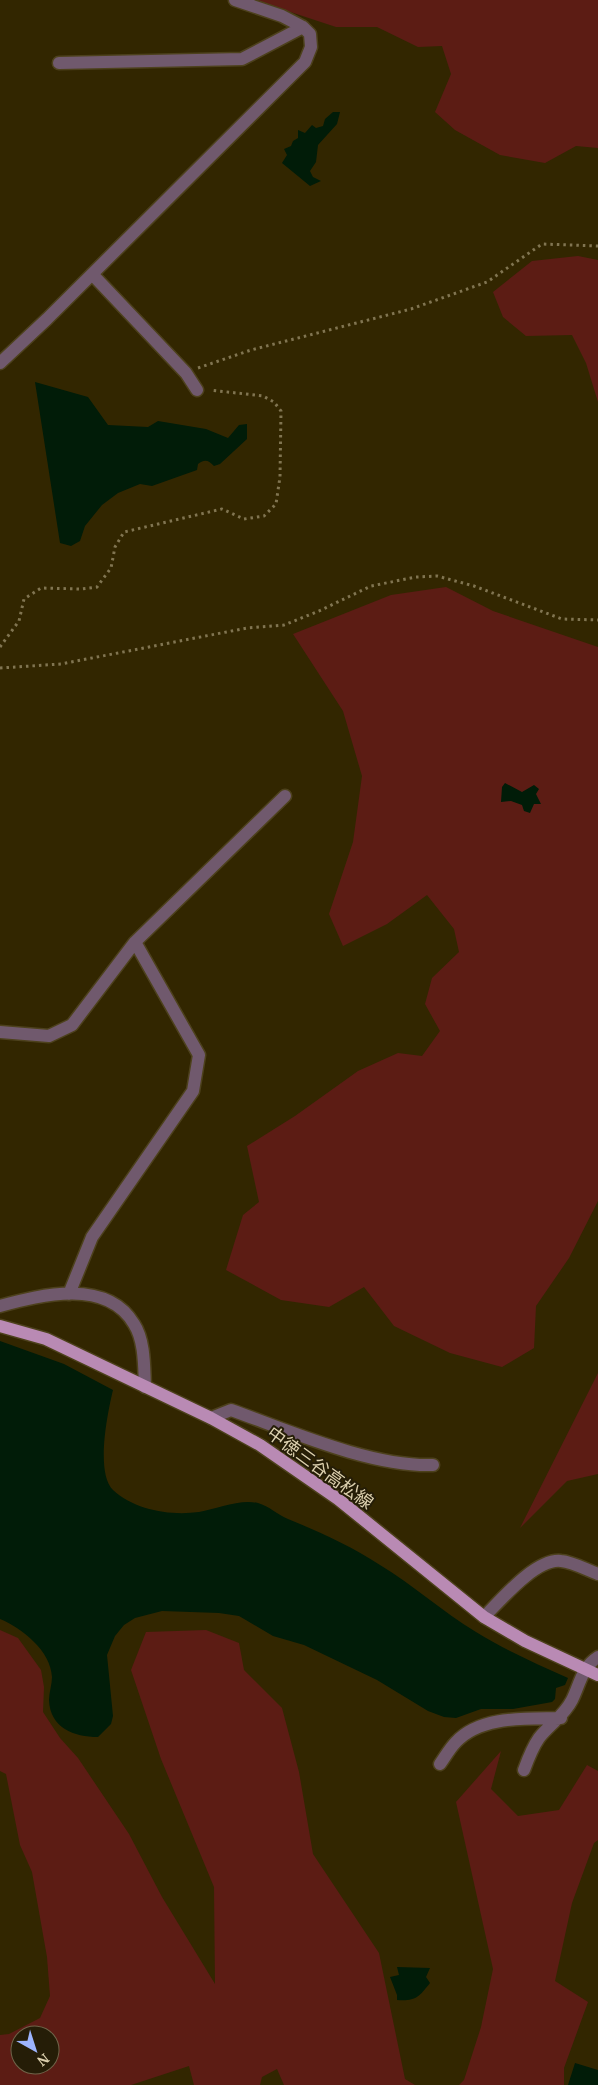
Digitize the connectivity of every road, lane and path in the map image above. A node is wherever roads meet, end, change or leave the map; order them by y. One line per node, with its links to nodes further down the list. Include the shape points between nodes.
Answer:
1 (235, 0): 2 (street, via 282,16)
2 (302, 28): 3 (street, via 242,59); 5 (street, via 310,34 311,47 305,62)
3 (59, 63)
4 (598, 246): 7 (path, via 542,244 487,282 411,309 251,350)
5 (92, 274): 6 (street); 7 (street)
6 (0, 363)
7 (186, 373): 8 (street)
8 (197, 390): 10 (path, via 262,396 274,402 281,411 280,477 276,504 264,516 254,518 244,519 222,509 124,532 115,547 111,568 97,587 41,588 24,599 19,621)
9 (598, 620): 11 (path, via 562,619 474,586 437,576 416,577 371,586 284,625 247,628 61,664)
10 (0, 647)
11 (0, 668)
12 (285, 796): 13 (street)
13 (135, 942): 14 (street, via 72,1025 49,1036); 15 (street, via 199,1055 194,1091 92,1237)
14 (0, 1032)
15 (69, 1294): 16 (street); 18 (street, via 91,1294 118,1306 134,1324 143,1352)
16 (0, 1306)
17 (0, 1326): 18 (main road, 中徳三谷高松線, via 46,1340)
18 (145, 1387): 19 (main road, 中徳三谷高松線)
19 (211, 1418): 20 (street, via 231,1410 362,1455 408,1466); 22 (main road, 中徳三谷高松線, via 260,1446 338,1499)
20 (433, 1465)
21 (598, 1574): 22 (street, via 561,1561 543,1564 510,1590)
22 (484, 1617): 24 (main road, 中徳三谷高松線)
23 (598, 1657): 24 (street)
24 (584, 1670): 25 (main road, 中徳三谷高松線); 26 (street, via 572,1700)
25 (598, 1675)
26 (560, 1718): 27 (street, via 509,1720 475,1728 457,1740); 28 (street, via 540,1738)
27 (440, 1764)
28 (524, 1770)

